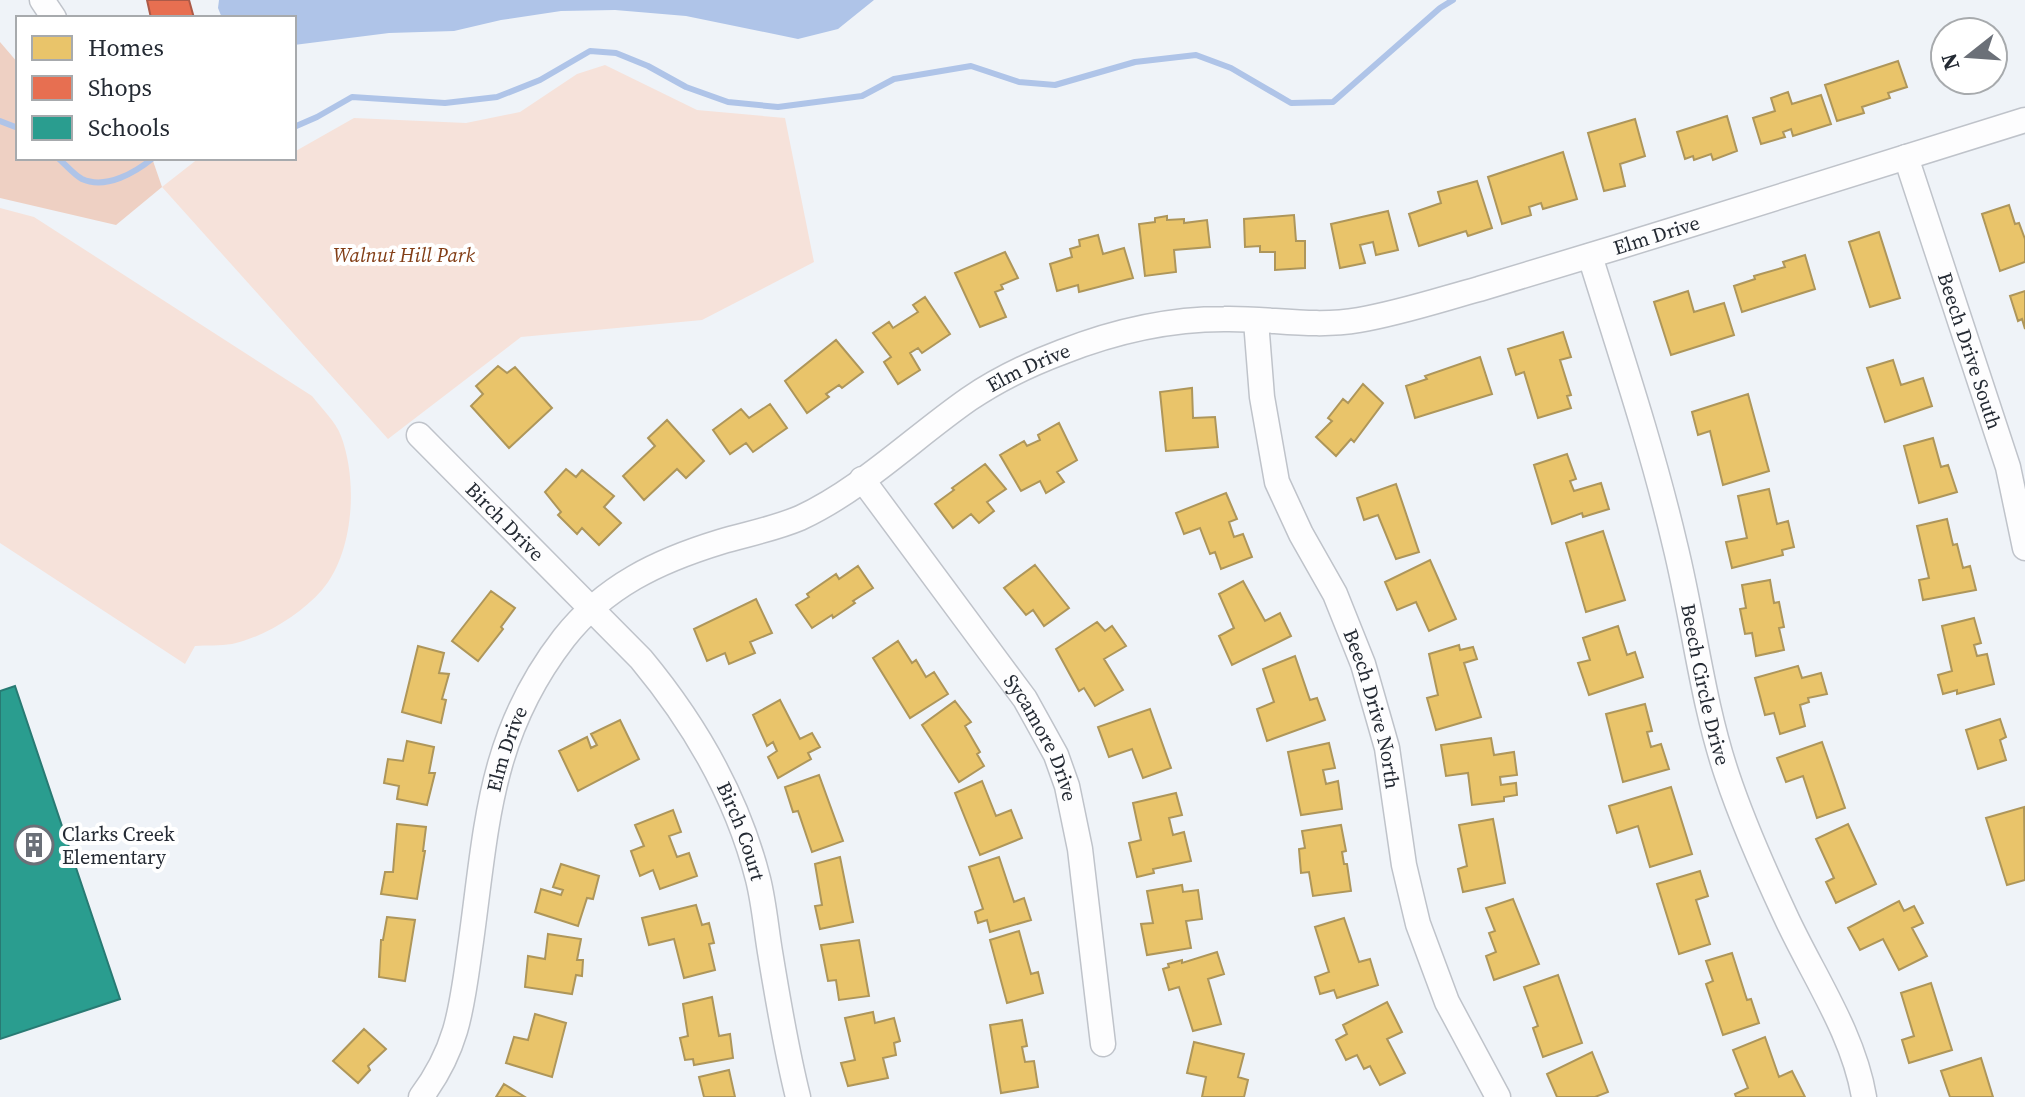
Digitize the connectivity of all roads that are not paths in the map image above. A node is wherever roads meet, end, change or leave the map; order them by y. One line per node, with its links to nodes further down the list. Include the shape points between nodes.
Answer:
1 (2025, 120): 2 (street, Elm Drive)
2 (1906, 157): 3 (street, Elm Drive); 7 (street, Beech Drive South, via 2008,467)
3 (1590, 256): 4 (street, Elm Drive, via 1358,320); 13 (street, Beech Circle Drive, via 1656,467 1727,774 1785,916 1837,1018)
4 (1256, 321): 6 (street, Elm Drive, via 1173,322 1062,352 971,398); 12 (street, Beech Drive North, via 1277,482 1335,594 1363,664 1387,748 1418,924 1447,1002)
5 (419, 435): 8 (street, Birch Drive)
6 (862, 479): 8 (street, Elm Drive, via 786,524 694,551 623,582); 9 (street, Sycamore Drive, via 1025,699 1056,755 1080,849)
7 (2025, 548)
8 (591, 608): 10 (street, Elm Drive, via 546,663 505,745 491,798 459,1021 445,1061); 11 (street, Birch Court, via 668,692 721,779 759,882)
9 (1103, 1044)
10 (421, 1097)
11 (798, 1097)
12 (1498, 1097)
13 (1864, 1097)

